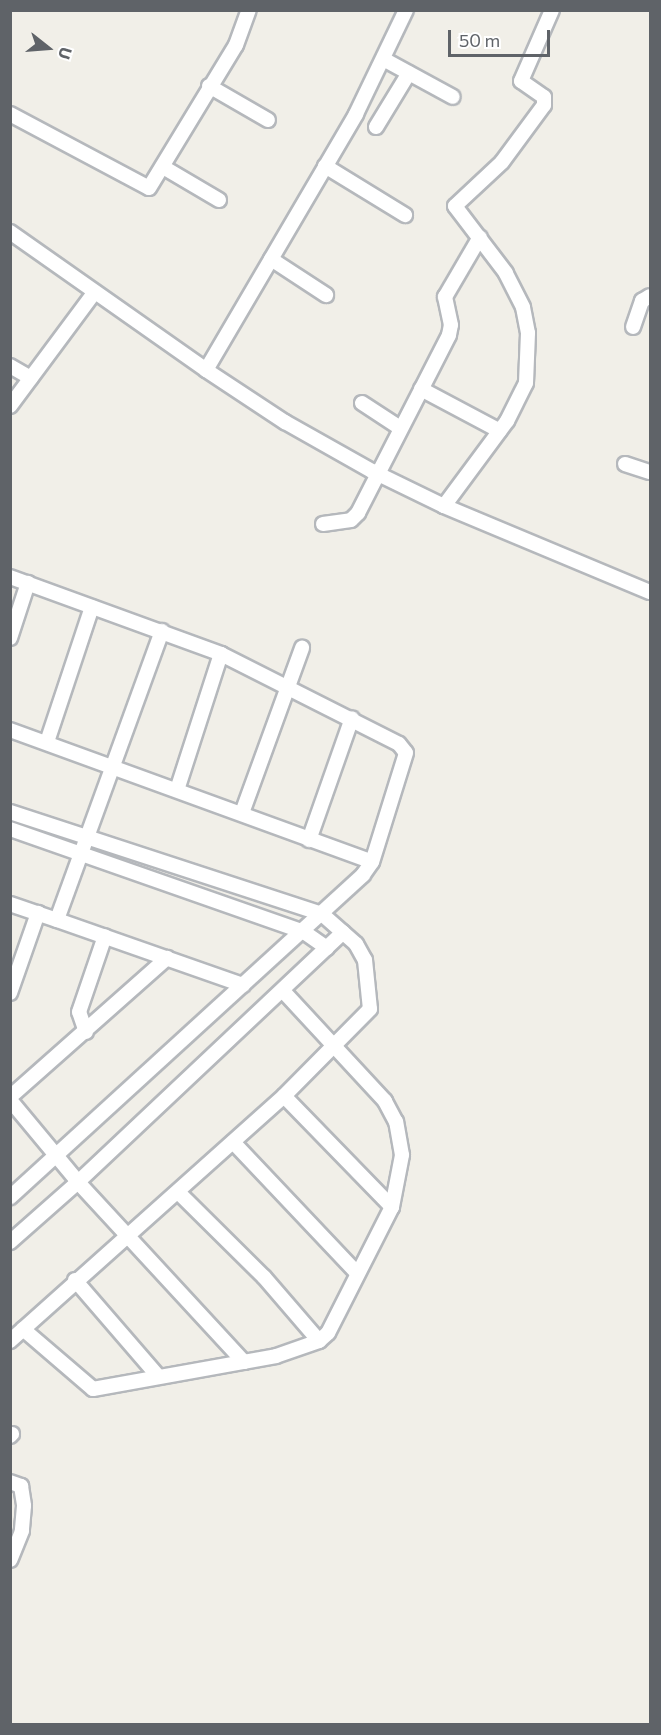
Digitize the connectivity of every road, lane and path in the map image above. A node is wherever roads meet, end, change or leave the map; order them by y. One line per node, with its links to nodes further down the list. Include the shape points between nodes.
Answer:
1 (249, 10): 6 (street, via 238,40)
2 (406, 10): 4 (street)
3 (552, 10): 16 (street, via 521,81 544,97 544,105 502,162 455,206)
4 (385, 60): 5 (street); 11 (street)
5 (409, 73): 7 (street); 10 (street)
6 (208, 86): 9 (street); 12 (street)
7 (453, 97)
8 (10, 114): 12 (street, via 148,189)
9 (268, 120)
10 (376, 127)
11 (325, 166): 14 (street); 17 (street)
12 (163, 167): 13 (street)
13 (219, 200)
14 (405, 215)
15 (10, 232): 18 (street)
16 (480, 237): 25 (street, via 449,287 449,335); 29 (street, via 506,273 523,307 528,333 526,383)
17 (271, 259): 19 (street); 23 (street)
18 (94, 293): 23 (street); 24 (street)
19 (326, 295)
20 (651, 296): 21 (street, via 642,301)
21 (633, 327)
22 (10, 366): 24 (street)
23 (206, 370): 32 (street, via 285,422)
24 (31, 378): 27 (street)
25 (421, 389): 28 (street); 29 (street)
26 (362, 403): 28 (street)
27 (10, 406)
28 (400, 428): 32 (street)
29 (500, 430): 33 (street)
30 (625, 464): 31 (street)
31 (651, 472)
32 (377, 473): 33 (street); 34 (street, via 351,520)
33 (449, 508): 37 (street)
34 (323, 524)
35 (10, 577): 36 (street)
36 (28, 583): 38 (street); 40 (street)
37 (651, 592)
38 (92, 607): 39 (street); 46 (street)
39 (162, 631): 42 (street); 47 (street)
40 (10, 638)
41 (302, 648): 43 (street)
42 (221, 654): 43 (street); 48 (street)
43 (288, 687): 44 (street); 50 (street)
44 (352, 718): 53 (street); 55 (street, via 399,744 405,753)
45 (10, 730): 46 (street)
46 (47, 742): 47 (street)
47 (112, 766): 48 (street); 52 (street)
48 (177, 790): 50 (street)
49 (10, 812): 52 (street)
50 (242, 813): 53 (street)
51 (10, 830): 54 (street)
52 (85, 837): 54 (street); 58 (street)
53 (309, 840): 55 (street)
54 (79, 853): 59 (street); 60 (street)
55 (372, 862): 58 (street)
56 (10, 904): 57 (street)
57 (38, 913): 59 (street); 67 (street)
58 (322, 915): 60 (street); 61 (street)
59 (57, 920): 62 (street)
60 (304, 932): 63 (street); 65 (street)
61 (343, 932): 63 (street); 69 (street, via 365,960 370,1009)
62 (105, 936): 64 (street); 68 (street, via 80,1012)
63 (327, 948): 66 (street)
64 (167, 958): 65 (street); 68 (street)
65 (243, 985): 73 (street)
66 (283, 991): 69 (street); 74 (street)
67 (10, 993)
68 (86, 1032): 71 (street)
69 (332, 1048): 70 (street); 77 (street, via 386,1101 393,1116 402,1163)
70 (284, 1096): 72 (street); 77 (street)
71 (10, 1099): 73 (street)
72 (233, 1142): 75 (street); 80 (street)
73 (56, 1158): 74 (street); 76 (street)
74 (78, 1182): 78 (street); 79 (street)
75 (178, 1192): 78 (street); 84 (street, via 264,1277)
76 (10, 1197)
77 (392, 1207): 80 (street)
78 (125, 1235): 81 (street); 85 (street)
79 (10, 1242)
80 (357, 1273): 84 (street, via 339,1317)
81 (75, 1280): 82 (street); 86 (street)
82 (23, 1329): 83 (street); 86 (street, via 87,1387)
83 (10, 1341)
84 (320, 1341): 85 (street)
85 (244, 1362): 86 (street)
86 (158, 1376)
87 (10, 1482): 88 (street, via 21,1486 24,1506 22,1532)
88 (10, 1560)

